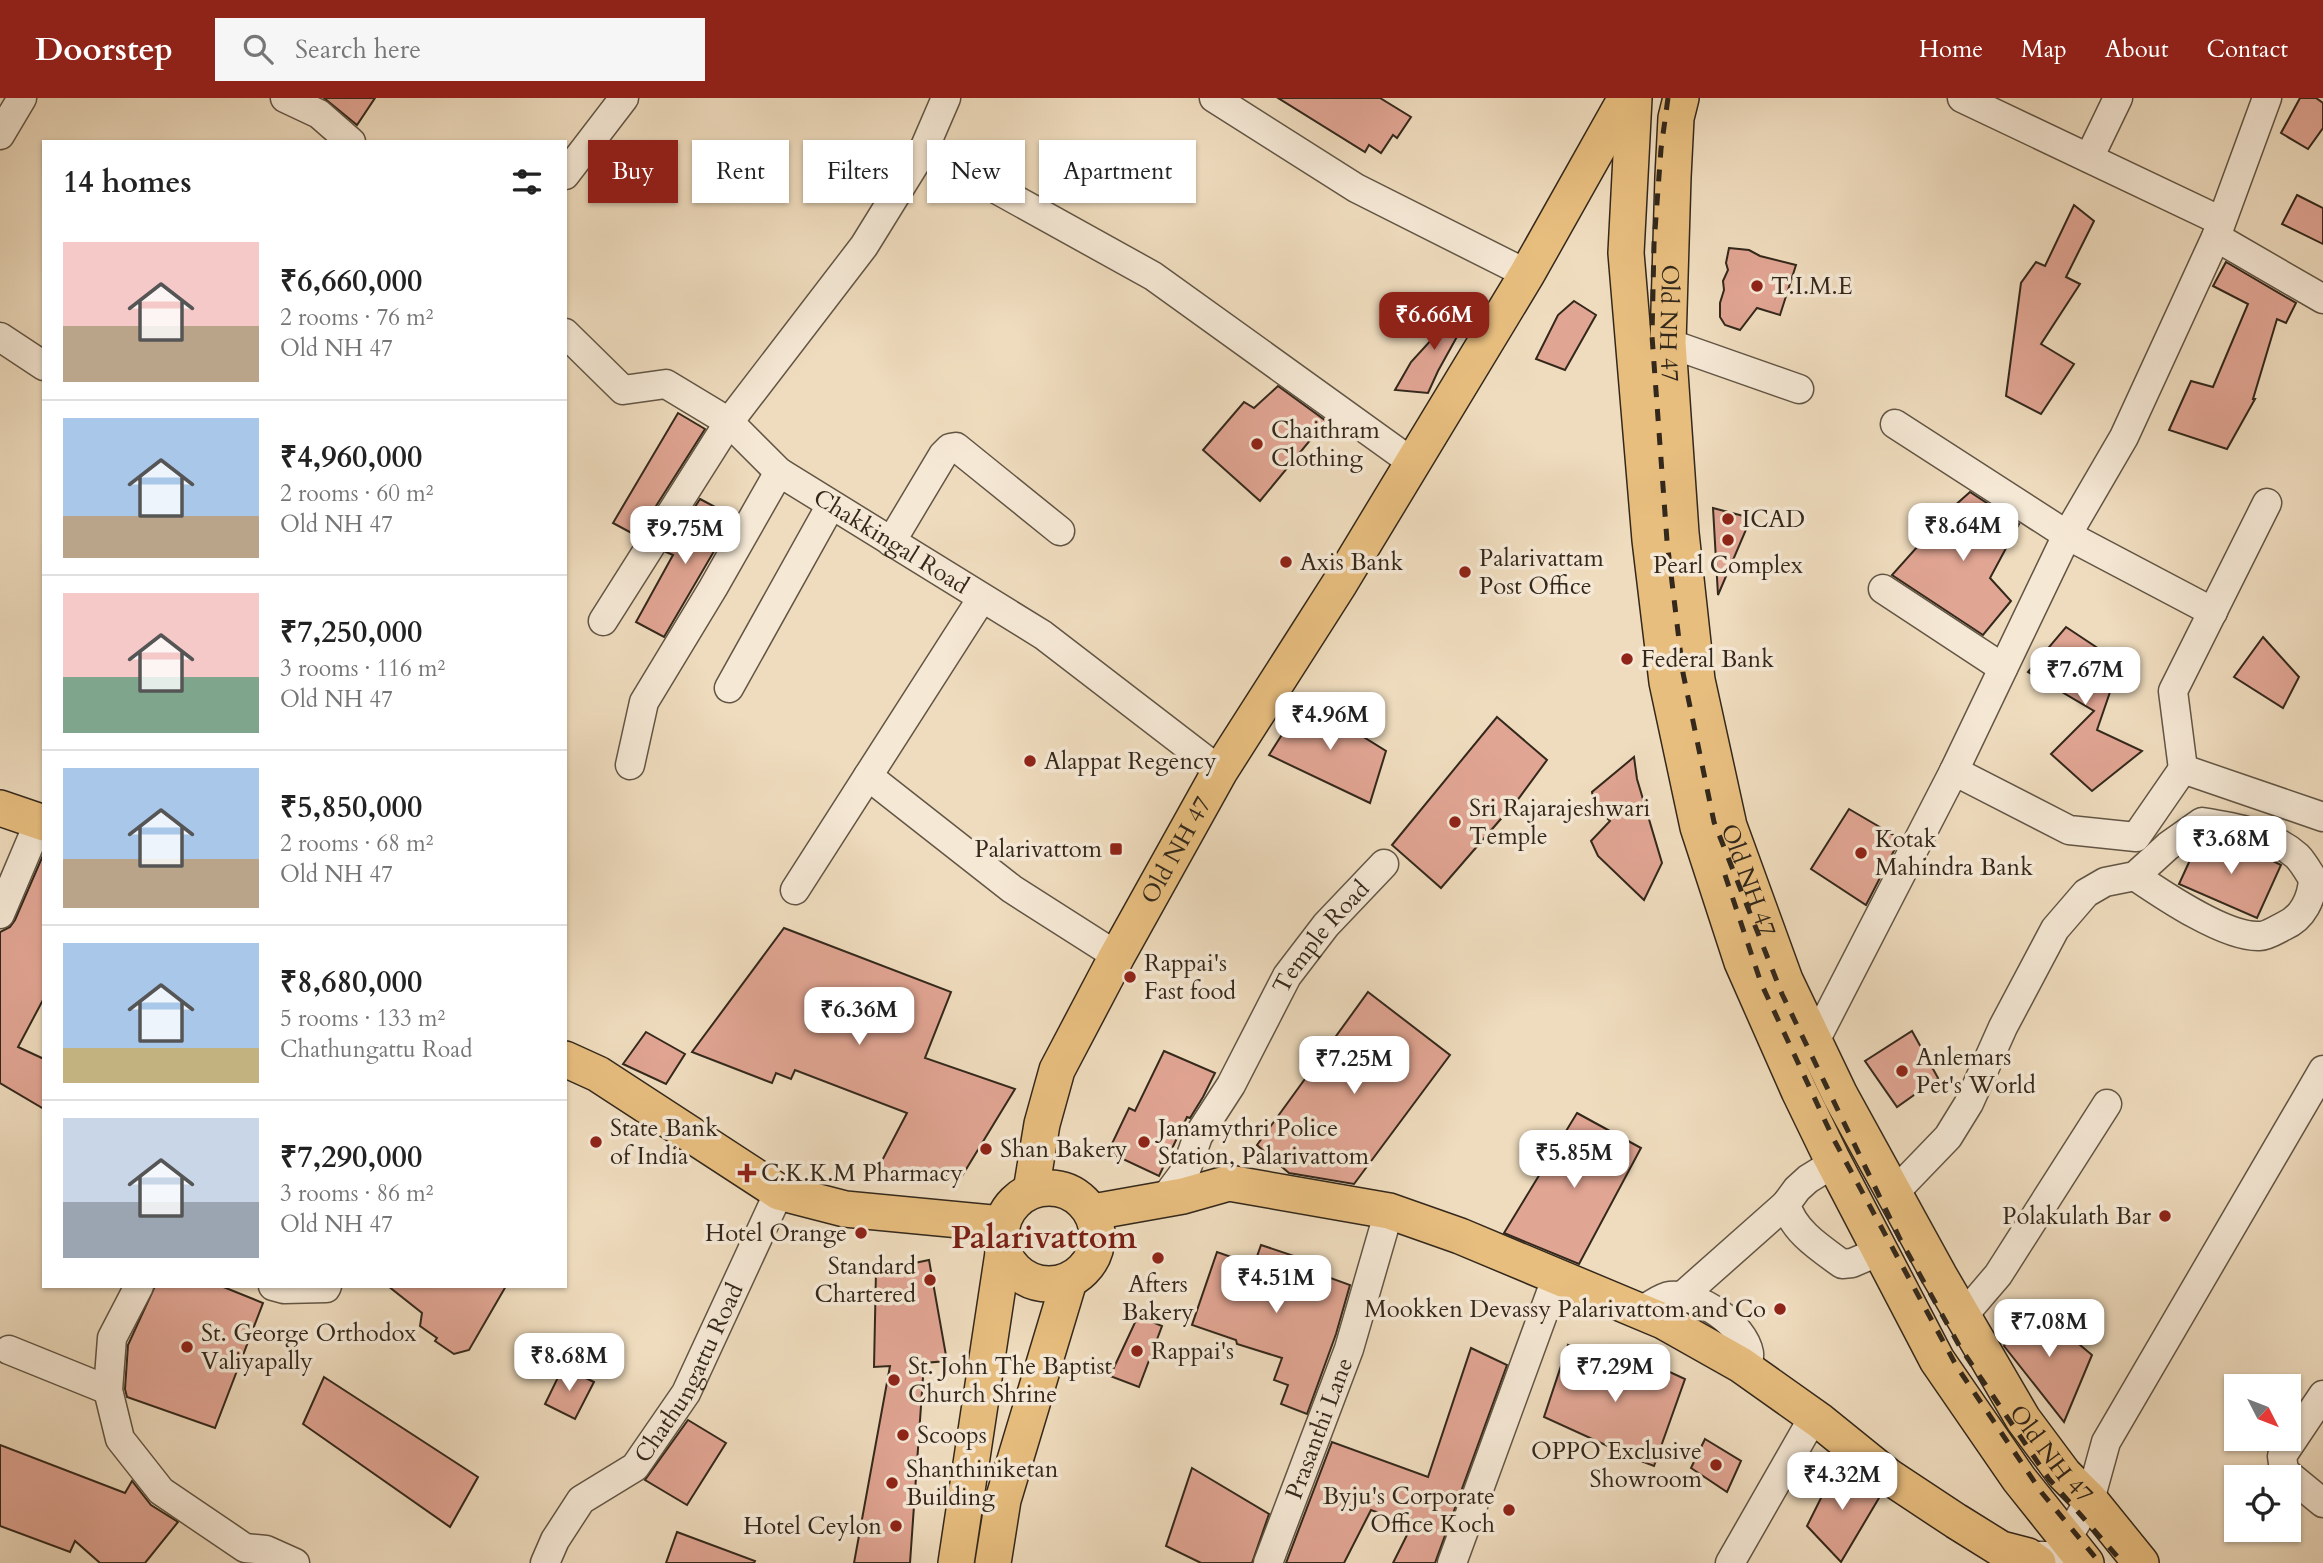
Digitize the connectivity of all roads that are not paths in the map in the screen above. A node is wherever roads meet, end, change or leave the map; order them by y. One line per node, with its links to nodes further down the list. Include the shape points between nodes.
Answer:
1 (22, 98): 12 (street)
2 (285, 98): 13 (street, via 319,114)
3 (624, 98): 16 (street)
4 (946, 98): 14 (street)
5 (1214, 98): 18 (street, via 1356,188)
6 (1626, 98): 18 (main road, Old NH 47)
7 (1634, 98): 57 (main road, Old NH 47, via 1626,253 1667,682 1698,827 1742,962)
8 (1962, 98): 15 (street)
9 (2118, 98): 15 (street)
10 (2267, 98): 17 (street)
11 (1681, 105): 22 (main road, Old NH 47)
12 (0, 135)
13 (339, 138)
14 (923, 149): 25 (street, via 864,247); 27 (street, via 1153,276)
15 (2090, 158): 17 (street)
16 (567, 172)
17 (2218, 229): 19 (street); 32 (street, via 2124,437)
18 (1527, 274): 27 (main road, Old NH 47)
19 (2323, 299)
20 (567, 335): 25 (street, Chakkingal Road, via 623,390 666,384)
21 (0, 337): 23 (street)
22 (1668, 344): 24 (street); 53 (main road, Old NH 47, via 1697,680 1728,826 1785,980)
23 (42, 365)
24 (1800, 389)
25 (729, 422): 28 (street, Chakkingal Road); 37 (street)
26 (1895, 424): 32 (street)
27 (1413, 463): 42 (main road, Old NH 47)
28 (779, 472): 30 (street, Chakkingal Road); 40 (street, via 645,702)
29 (2267, 503): 36 (street)
30 (831, 505): 33 (street, Chakkingal Road); 39 (street)
31 (1060, 531): 33 (street, via 956,447 943,455)
32 (2067, 535): 36 (street); 38 (street)
33 (891, 542): 35 (street, Chakkingal Road)
34 (1884, 589): 38 (street)
35 (982, 598): 42 (street, Chakkingal Road, via 1043,635); 44 (street)
36 (2213, 612): 41 (street, via 2173,691)
37 (603, 621)
38 (2003, 668): 43 (street)
39 (729, 688)
40 (630, 765)
41 (2183, 769): 43 (street, via 2136,837 2069,830); 46 (street)
42 (1220, 771): 52 (main road, Old NH 47)
43 (1954, 771): 53 (street)
44 (868, 776): 50 (street); 52 (street, via 1012,889)
45 (0, 808): 47 (main road)
46 (2323, 817)
47 (41, 822): 51 (street)
48 (1384, 864): 61 (street, Temple Road, via 1326,925 1287,976 1231,1085 1198,1136 1186,1170)
49 (2135, 876): 49 (street, via 2202,822 2237,827 2273,841 2297,856 2313,878 2312,894 2295,921 2261,937 2206,919); 60 (street, via 2105,882 2086,893 2055,929 1969,1103 1948,1137)
50 (795, 890)
51 (0, 914)
52 (1117, 956): 58 (main road, Old NH 47, via 1057,1070)
53 (1815, 1041): 60 (main road, Old NH 47)
54 (567, 1060): 59 (main road, via 597,1074)
55 (2323, 1070): 80 (street, via 2106,1442)
56 (2106, 1104): 74 (street, via 1998,1275)
57 (1834, 1163): 62 (street, via 1802,1184); 66 (main road, Old NH 47)
58 (1031, 1191): 64 (main road, via 1055,1187 1077,1195); 65 (main road, via 1013,1204)
59 (779, 1192): 65 (main road); 86 (street, Chathungattu Road, via 686,1393 635,1467 581,1500)
60 (1894, 1193): 74 (main road, Old NH 47)
61 (1165, 1198): 63 (main road, via 1229,1183); 64 (main road)
62 (1786, 1204): 66 (street, via 1802,1232 1842,1264); 72 (street)
63 (1389, 1211): 67 (main road); 89 (street, Prasanthi Lane, via 1349,1349)
64 (1093, 1212): 68 (main road, via 1099,1236 1093,1259)
65 (1002, 1239): 68 (main road, via 1019,1275 1043,1285); 87 (main road)
66 (1880, 1251): 82 (main road, Old NH 47, via 1937,1360 2019,1479)
67 (1557, 1276): 73 (main road); 90 (street)
68 (1069, 1281): 88 (main road, via 1003,1500)
69 (138, 1288): 77 (street, via 112,1338)
70 (280, 1288): 71 (street)
71 (326, 1288)
72 (1680, 1298): 73 (street, via 1669,1296); 76 (street, via 1709,1306 1732,1325 1746,1342 1750,1356)
73 (1640, 1311): 76 (main road)
74 (1963, 1316): 80 (main road, Old NH 47, via 2023,1419)
75 (9, 1350): 77 (street)
76 (1745, 1369): 79 (main road)
77 (108, 1390): 83 (street, via 120,1439 161,1491)
78 (2323, 1395): 81 (street, via 2282,1456 2284,1471)
79 (1813, 1418): 84 (main road, via 1888,1476); 91 (street)
80 (2090, 1500): 82 (street); 92 (main road, Old NH 47)
81 (2323, 1503)
82 (2077, 1552): 84 (street)
83 (240, 1555): 85 (street, via 266,1550)
84 (2014, 1558)
85 (295, 1563)
86 (545, 1563)
87 (956, 1563)
88 (993, 1563)
89 (1268, 1563)
90 (1452, 1563)
91 (1730, 1563)
92 (2141, 1563)

